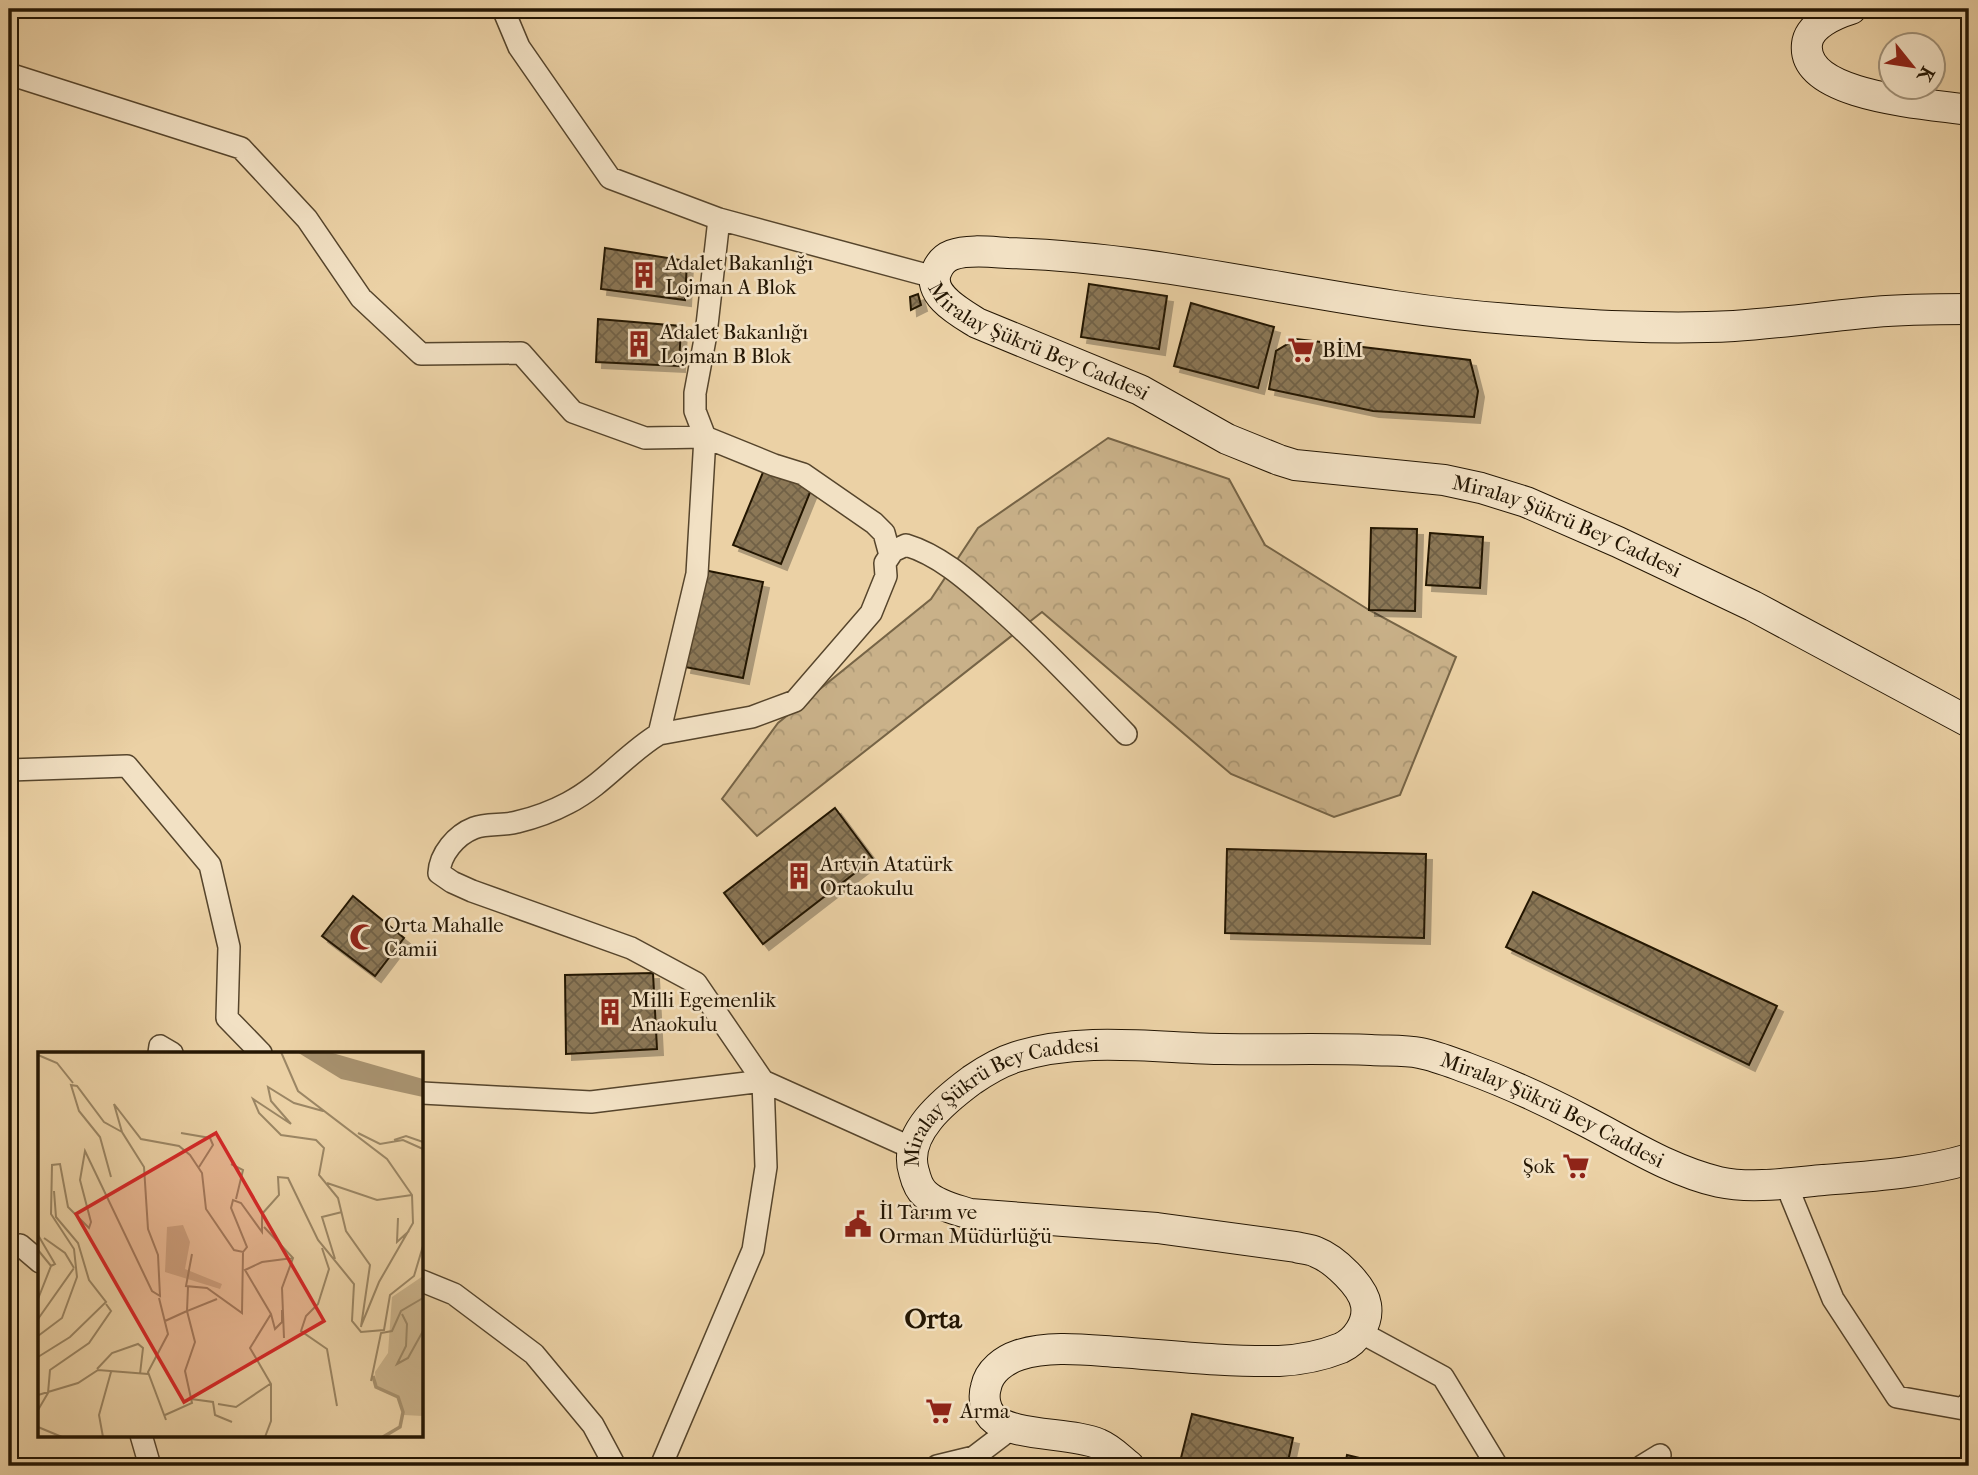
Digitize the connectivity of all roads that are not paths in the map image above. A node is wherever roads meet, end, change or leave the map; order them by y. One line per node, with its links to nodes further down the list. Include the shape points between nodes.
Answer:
1 (503, 9): 5 (street, via 519,47 610,178)
2 (1851, 9): 4 (main road, via 1826,20 1808,38 1806,53 1816,70 1866,93)
3 (9, 74): 8 (street, via 240,148 307,219 361,298 421,354 521,353 573,412 645,438)
4 (1969, 110)
5 (719, 219): 6 (street); 8 (street, via 695,393 695,411)
6 (934, 277): 7 (main road, Miralay Şükrü Bey Caddesi, via 942,261 955,254 1073,257 1425,311 1633,326 1734,326 1875,312); 10 (main road, Miralay Şükrü Bey Caddesi, via 941,295 977,323 1140,390 1255,451 1295,465 1444,480 1517,499 1753,606)
7 (1969, 309)
8 (705, 437): 9 (street, via 803,474 874,523 884,533); 11 (street, via 697,574)
9 (890, 555): 11 (street, via 887,576 871,613 795,701 752,717); 12 (street, via 906,545 957,572 1024,630)
10 (1969, 722)
11 (660, 734): 17 (street, via 568,803 516,823 474,828 452,843 439,873 472,891 631,948 695,983)
12 (1126, 734)
13 (9, 770): 16 (street, via 127,766 211,865 229,947 227,1018)
14 (159, 1052): 15 (street, via 160,1046)
15 (170, 1052)
16 (260, 1052)
17 (763, 1082): 18 (street, via 591,1102); 19 (street); 32 (street, via 766,1167 753,1250)
18 (424, 1093)
19 (912, 1148): 21 (main road, Miralay Şükrü Bey Caddesi, via 925,1123 945,1102 986,1070 1015,1057 1100,1045 1380,1051 1420,1053 1467,1068 1543,1099 1696,1176 1723,1183); 25 (main road, Miralay Şükrü Bey Caddesi, via 912,1167 925,1194 970,1214 1157,1228 1316,1252 1357,1286 1366,1304)
20 (1969, 1159): 21 (main road, Miralay Şükrü Bey Caddesi, via 1918,1171)
21 (1786, 1184): 26 (street, via 1833,1299 1897,1397 1964,1409)
22 (9, 1247): 23 (street, via 20,1245)
23 (38, 1260)
24 (424, 1282): 31 (street, via 454,1294 534,1354 593,1424)
25 (1360, 1332): 27 (main road, via 1348,1345 1329,1353 1279,1361 1064,1349 1020,1355 993,1371 986,1385 985,1401 991,1416); 35 (street, via 1443,1377)
26 (1969, 1402)
27 (1012, 1428): 33 (street, via 975,1457); 34 (main road, via 1098,1443)
28 (141, 1436): 30 (street)
29 (1660, 1455): 36 (street)
30 (150, 1466)
31 (615, 1466)
32 (661, 1466)
33 (937, 1466)
34 (1129, 1466)
35 (1497, 1466)
36 (1642, 1466)

